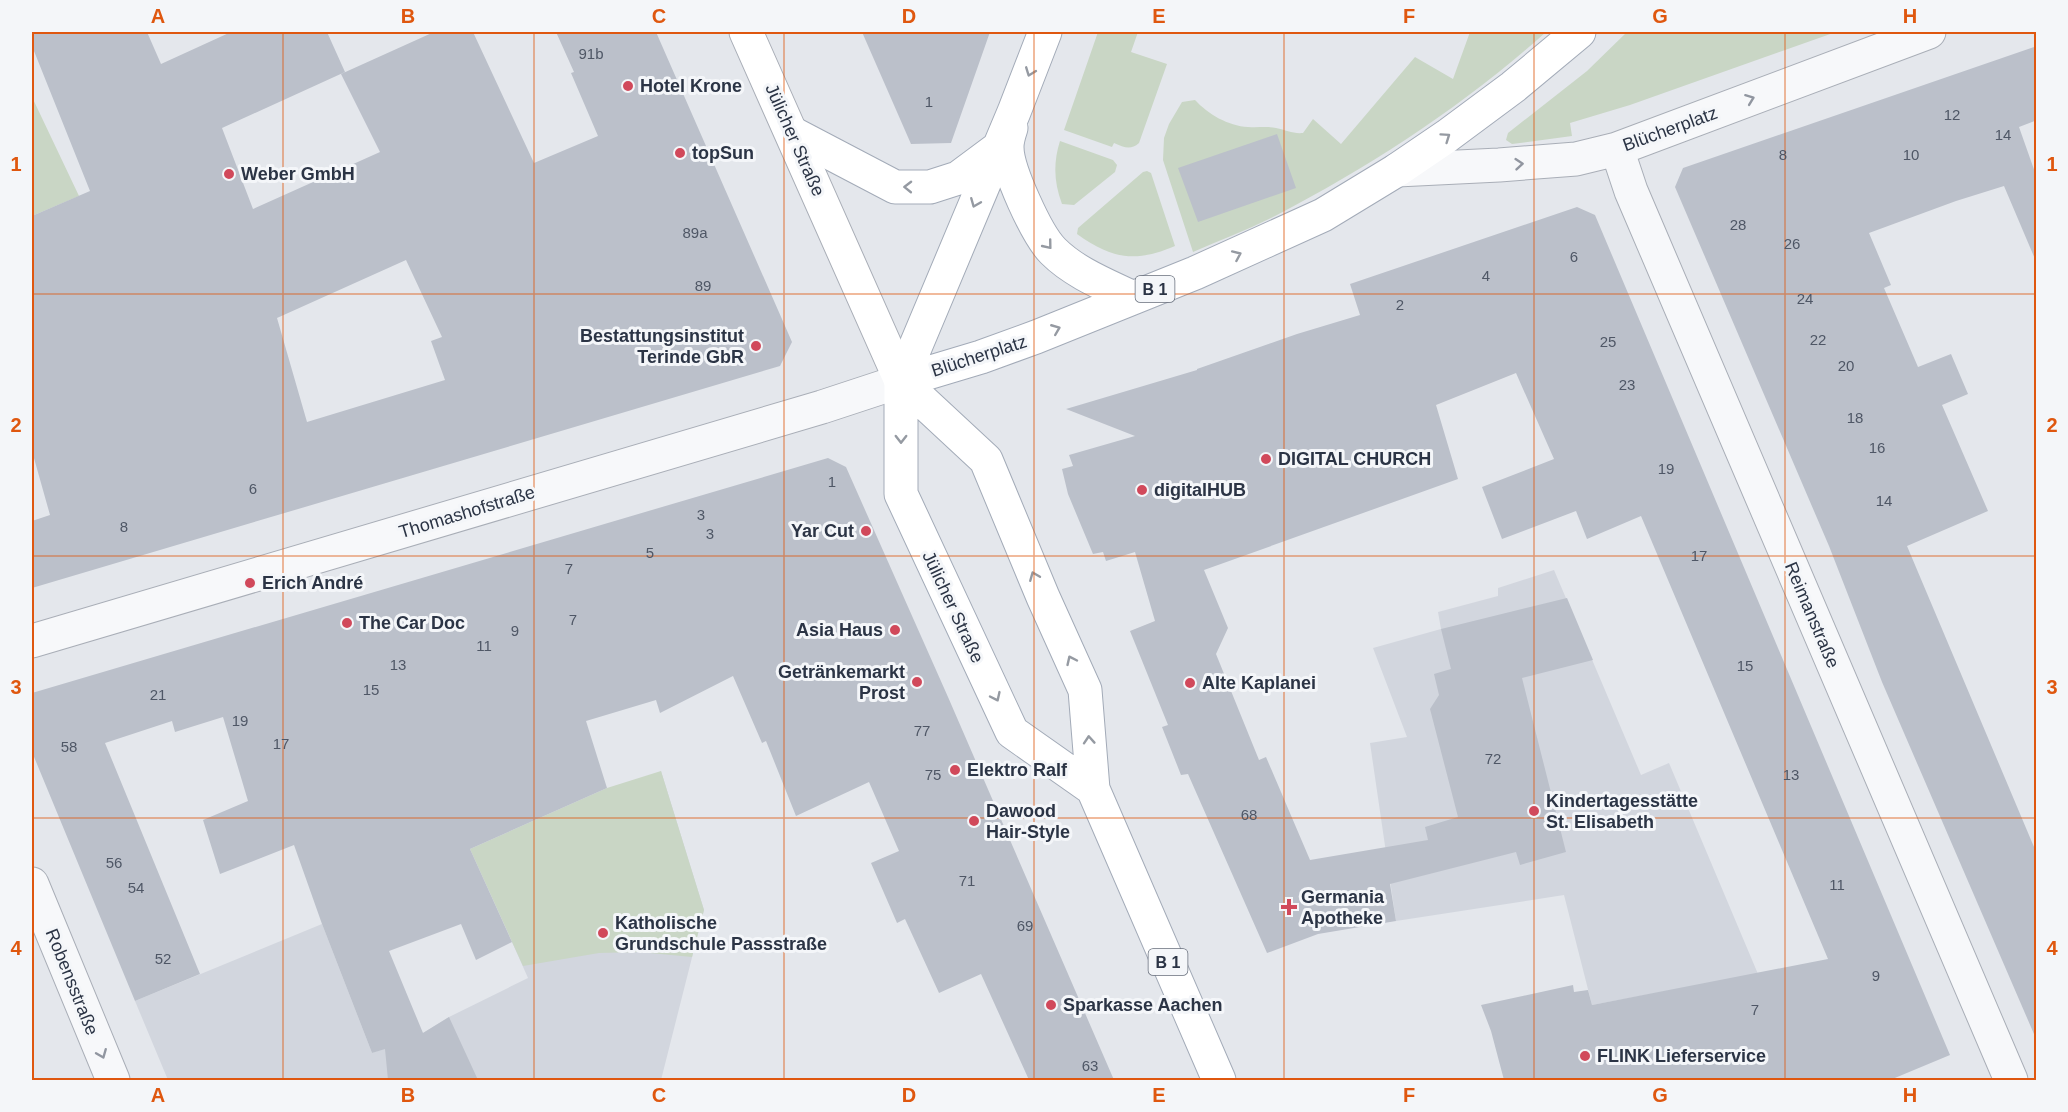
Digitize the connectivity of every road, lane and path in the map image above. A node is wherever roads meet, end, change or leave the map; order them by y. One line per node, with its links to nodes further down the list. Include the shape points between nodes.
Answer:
1 (746, 32): 6 (main road, Jülicher Straße)
2 (1045, 32): 5 (main road, Blücherplatz, one-way to 5)
3 (1579, 32): 9 (main road, Blücherplatz / B 1, one-way to 3, via 1513,87)
4 (1929, 32): 8 (street, Blücherplatz, one-way to 4)
5 (1014, 112): 7 (main road, Blücherplatz); 10 (main road, one-way to 10, via 1007,146 1016,184 1043,240 1090,278)
6 (792, 133): 7 (main road, one-way to 6, via 958,178 930,187 896,187); 11 (main road, Jülicher Straße)
7 (997, 149): 11 (main road, Blücherplatz, one-way to 11)
8 (1617, 149): 9 (street, Blücherplatz, one-way to 8, via 1576,159); 17 (street, Reimanstraße, via 1636,202)
9 (1397, 170): 10 (main road, Blücherplatz / B 1, one-way to 9, via 1323,215)
10 (1133, 298): 11 (main road, Blücherplatz / B 1, one-way to 10, via 981,357)
11 (901, 381): 12 (street, Thomashofstraße); 13 (main road, Jülicher Straße / B 1, one-way to 11, via 1085,690 986,460); 13 (main road, Jülicher Straße, one-way to 13, via 901,494 1012,732)
12 (32, 641)
13 (1093, 789): 16 (main road, Jülicher Straße / B 1)
14 (32, 884): 15 (street, Robensstraße, one-way to 15)
15 (113, 1080)
16 (1220, 1080)
17 (2011, 1080)

